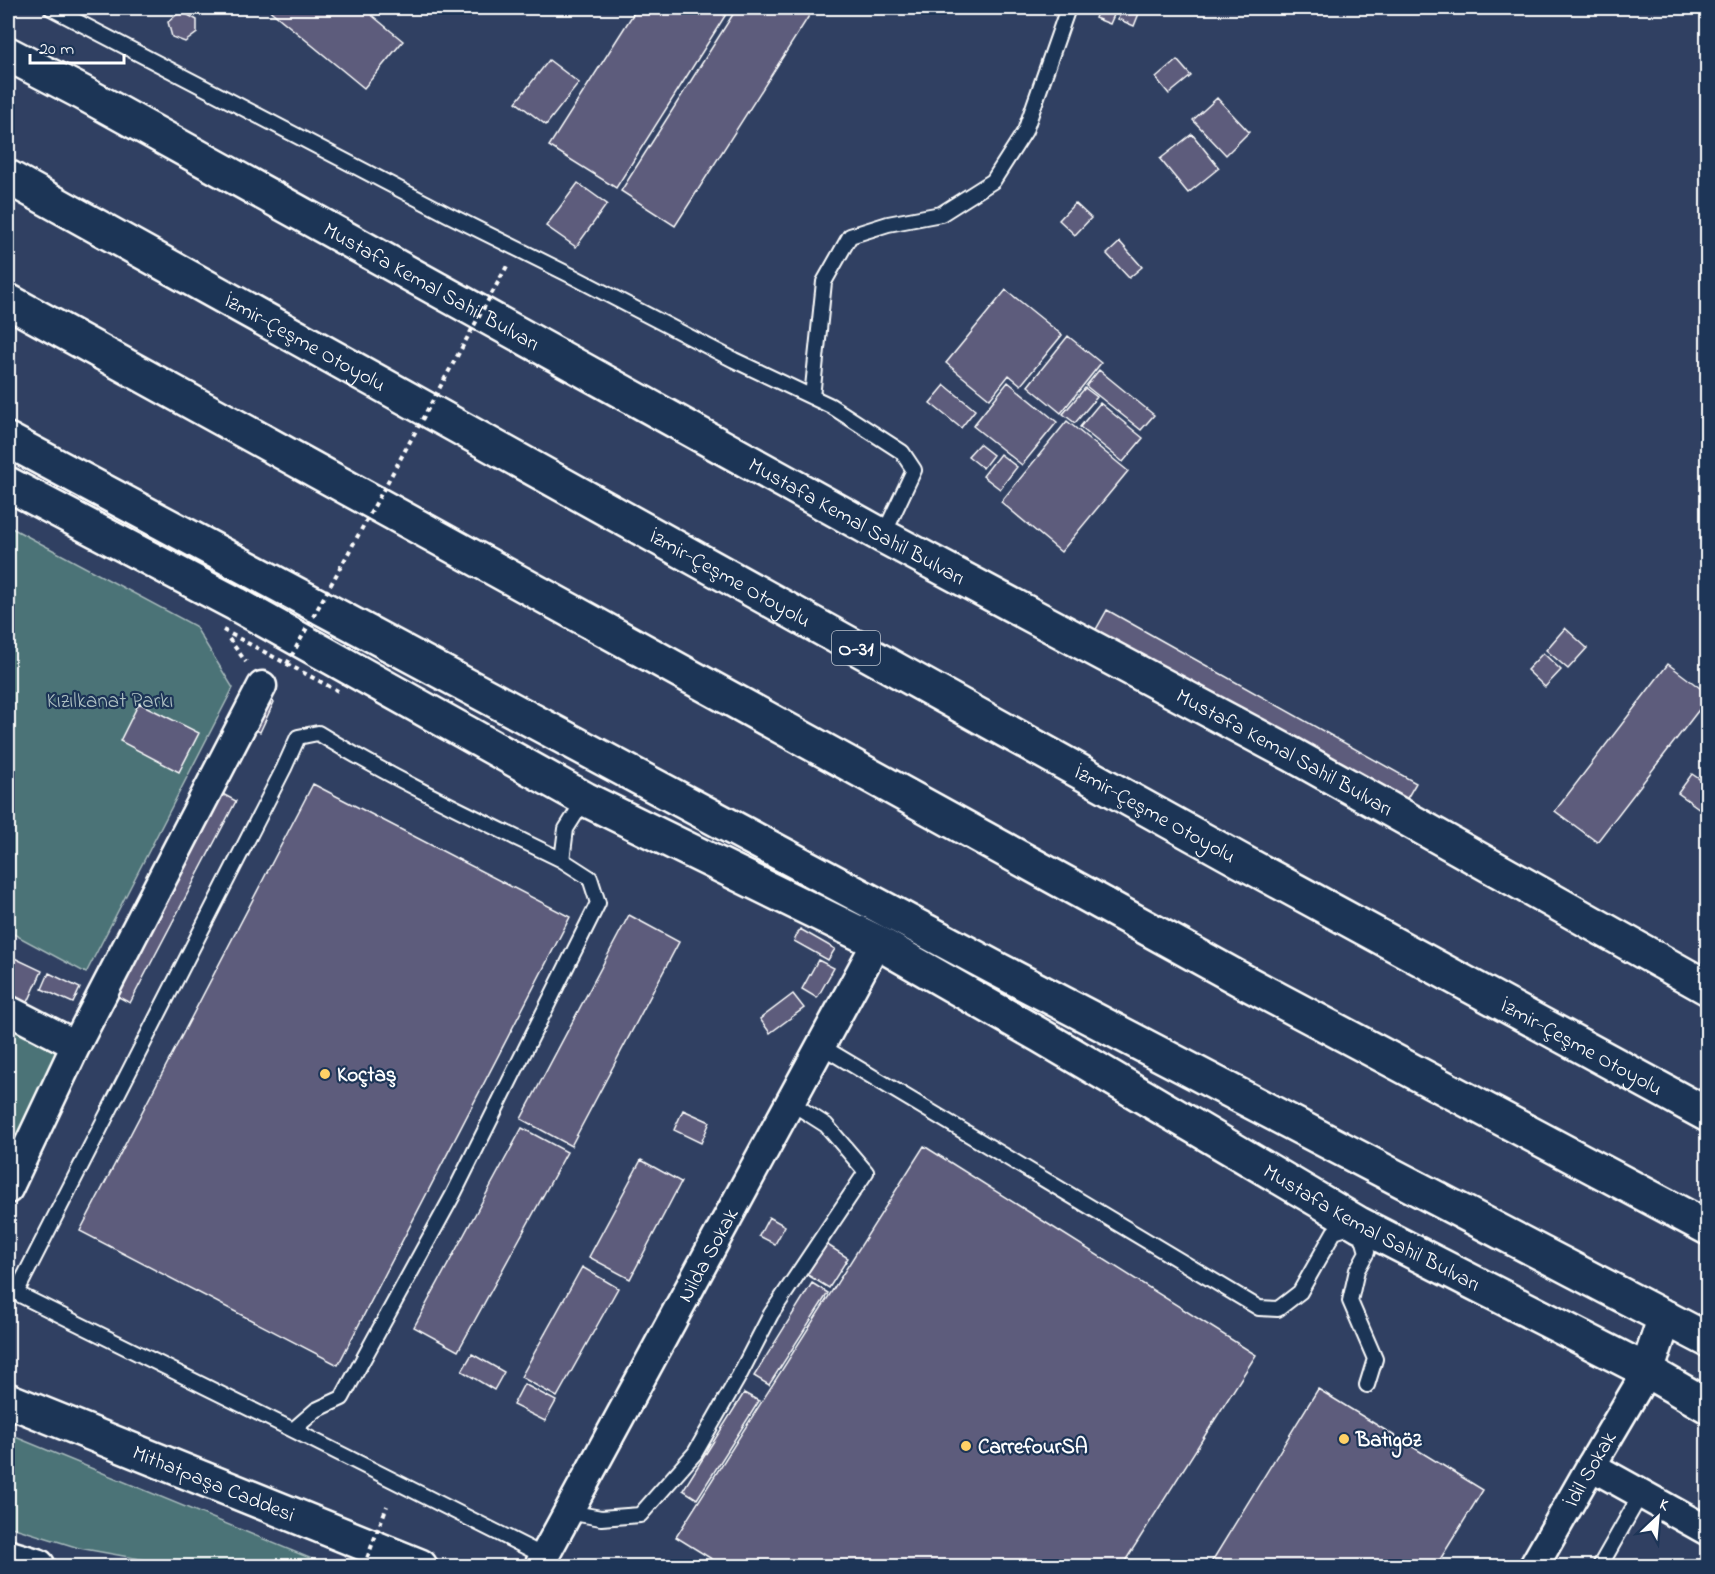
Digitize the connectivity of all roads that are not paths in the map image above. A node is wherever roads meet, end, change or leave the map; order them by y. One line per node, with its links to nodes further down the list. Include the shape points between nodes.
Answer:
1 (51, 8): 6 (lane, via 449,215)
2 (1068, 8): 6 (lane, via 1025,131 993,181 941,214 850,236 824,282)
3 (8, 54): 9 (main road, Mustafa Kemal Sahil Bulvarı)
4 (8, 177): 19 (main road, İzmir-Çeşme Otoyolu / O-31)
5 (8, 301): 22 (main road, via 1247,983)
6 (812, 397): 9 (lane, via 902,452 914,470)
7 (8, 440): 23 (main road, via 995,968)
8 (8, 484): 11 (main road, Mustafa Kemal Sahil Bulvarı, via 236,604)
9 (883, 536): 14 (main road, Mustafa Kemal Sahil Bulvarı, via 1293,755)
10 (262, 686): 16 (street)
11 (585, 799): 12 (lane, via 566,829); 13 (main road, Mustafa Kemal Sahil Bulvarı)
12 (562, 860): 29 (lane, via 590,878 598,903 453,1195 342,1398 316,1410); 29 (lane, via 360,759 318,733 298,737 16,1293)
13 (877, 942): 17 (street, Nilda Sokak); 21 (main road, Mustafa Kemal Sahil Bulvarı)
14 (1707, 988)
15 (8, 1010): 16 (street)
16 (76, 1045): 20 (street)
17 (821, 1046): 18 (street, Nilda Sokak); 21 (lane, via 1259,1308 1278,1309 1300,1292 1334,1232)
18 (790, 1102): 32 (street, Nilda Sokak); 32 (lane, via 826,1125 866,1172 771,1314 695,1453 669,1483 640,1515 601,1518)
19 (1707, 1115)
20 (8, 1189)
21 (1359, 1224): 25 (main road, Mustafa Kemal Sahil Bulvarı); 26 (lane, via 1367,1252 1350,1301 1375,1359)
22 (1707, 1228)
23 (1665, 1317): 24 (main road); 25 (main road)
24 (1707, 1340)
25 (1647, 1371): 28 (main road, Mustafa Kemal Sahil Bulvarı); 30 (street, İdil Sokak)
26 (1367, 1385)
27 (8, 1400): 37 (main road, Mithatpaşa Caddesi)
28 (1707, 1406)
29 (293, 1430): 35 (lane)
30 (1591, 1466): 31 (street); 38 (street, İdil Sokak)
31 (1641, 1494): 33 (street); 39 (lane)
32 (568, 1512): 35 (street, Nilda Sokak)
33 (1707, 1531)
34 (8, 1557): 36 (main road)
35 (541, 1561)
36 (38, 1566)
37 (420, 1566)
38 (1534, 1566)
39 (1600, 1566)

